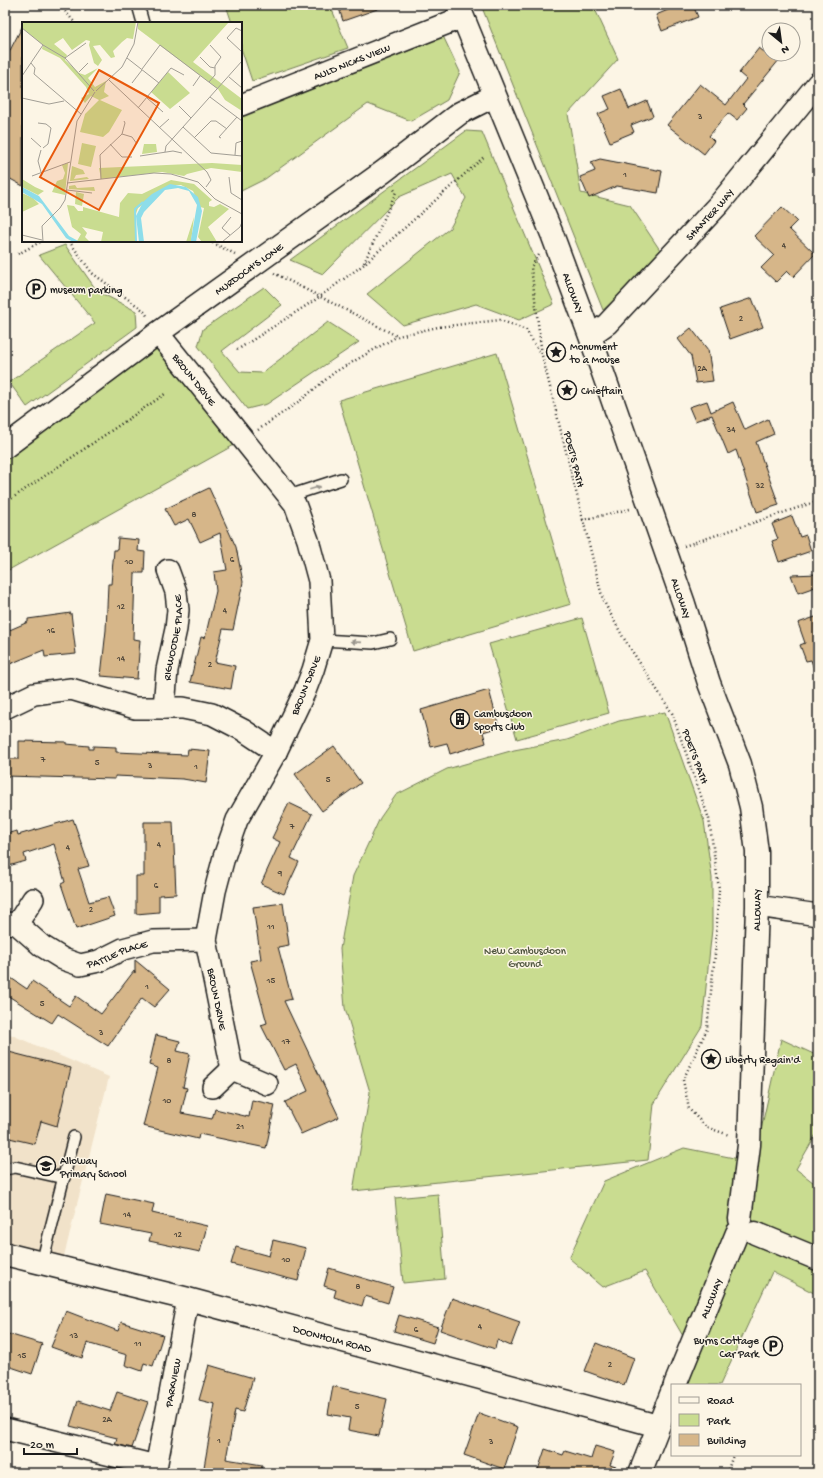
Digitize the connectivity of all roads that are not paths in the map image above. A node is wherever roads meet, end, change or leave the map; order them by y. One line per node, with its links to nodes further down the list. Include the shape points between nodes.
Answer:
1 (138, 5): 3 (lane)
2 (460, 11): 5 (main road, ALLOWAY); 6 (street, AULD NICKS VIEW)
3 (143, 22)
4 (818, 83): 8 (street, SHANTER WAY, via 720,203 607,324)
5 (494, 96): 7 (main road, MURDOCH'S LONE, via 460,113 383,172); 8 (main road, ALLOWAY, via 552,234)
6 (242, 105)
7 (158, 333): 9 (main road, MURDOCH'S LONE); 11 (street, BROUN DRIVE)
8 (590, 336): 19 (main road, ALLOWAY, via 709,683 740,764 751,807 757,852)
9 (5, 446)
10 (341, 479): 11 (lane, one-way to 10)
11 (290, 496): 14 (street, BROUN DRIVE, via 308,540 319,581)
12 (168, 570): 16 (street, RIGWOODIE PLACE, via 176,592 178,610 167,670)
13 (390, 639): 14 (lane, one-way to 14, via 373,643)
14 (322, 640): 17 (street, BROUN DRIVE, via 305,691)
15 (5, 708): 16 (street, via 34,694 71,689 135,708)
16 (164, 708): 17 (street, via 183,708 212,714 243,730)
17 (276, 752): 22 (street, BROUN DRIVE, via 237,820 215,891)
18 (33, 899): 21 (street, PATTLE PLACE)
19 (757, 906): 20 (street); 29 (main road, ALLOWAY)
20 (818, 915)
21 (11, 923): 22 (street, PATTLE PLACE, via 63,959 80,965 99,961 123,949 153,941)
22 (206, 940): 23 (street, BROUN DRIVE)
23 (232, 1069): 24 (street); 25 (street)
24 (267, 1084)
25 (213, 1087)
26 (74, 1137): 28 (lane)
27 (5, 1169): 28 (lane, via 15,1167)
28 (64, 1178): 32 (lane)
29 (744, 1228): 31 (main road); 34 (main road, ALLOWAY)
30 (5, 1254): 32 (main road, DOONHOLM ROAD)
31 (818, 1260)
32 (42, 1263): 33 (main road, DOONHOLM ROAD)
33 (188, 1299): 36 (main road, DOONHOLM ROAD); 38 (street, PARKVIEW)
34 (675, 1384)
35 (671, 1394): 36 (main road)
36 (658, 1426): 39 (main road)
37 (5, 1428): 38 (street, PARKVIEW)
38 (155, 1470)
39 (640, 1473)

